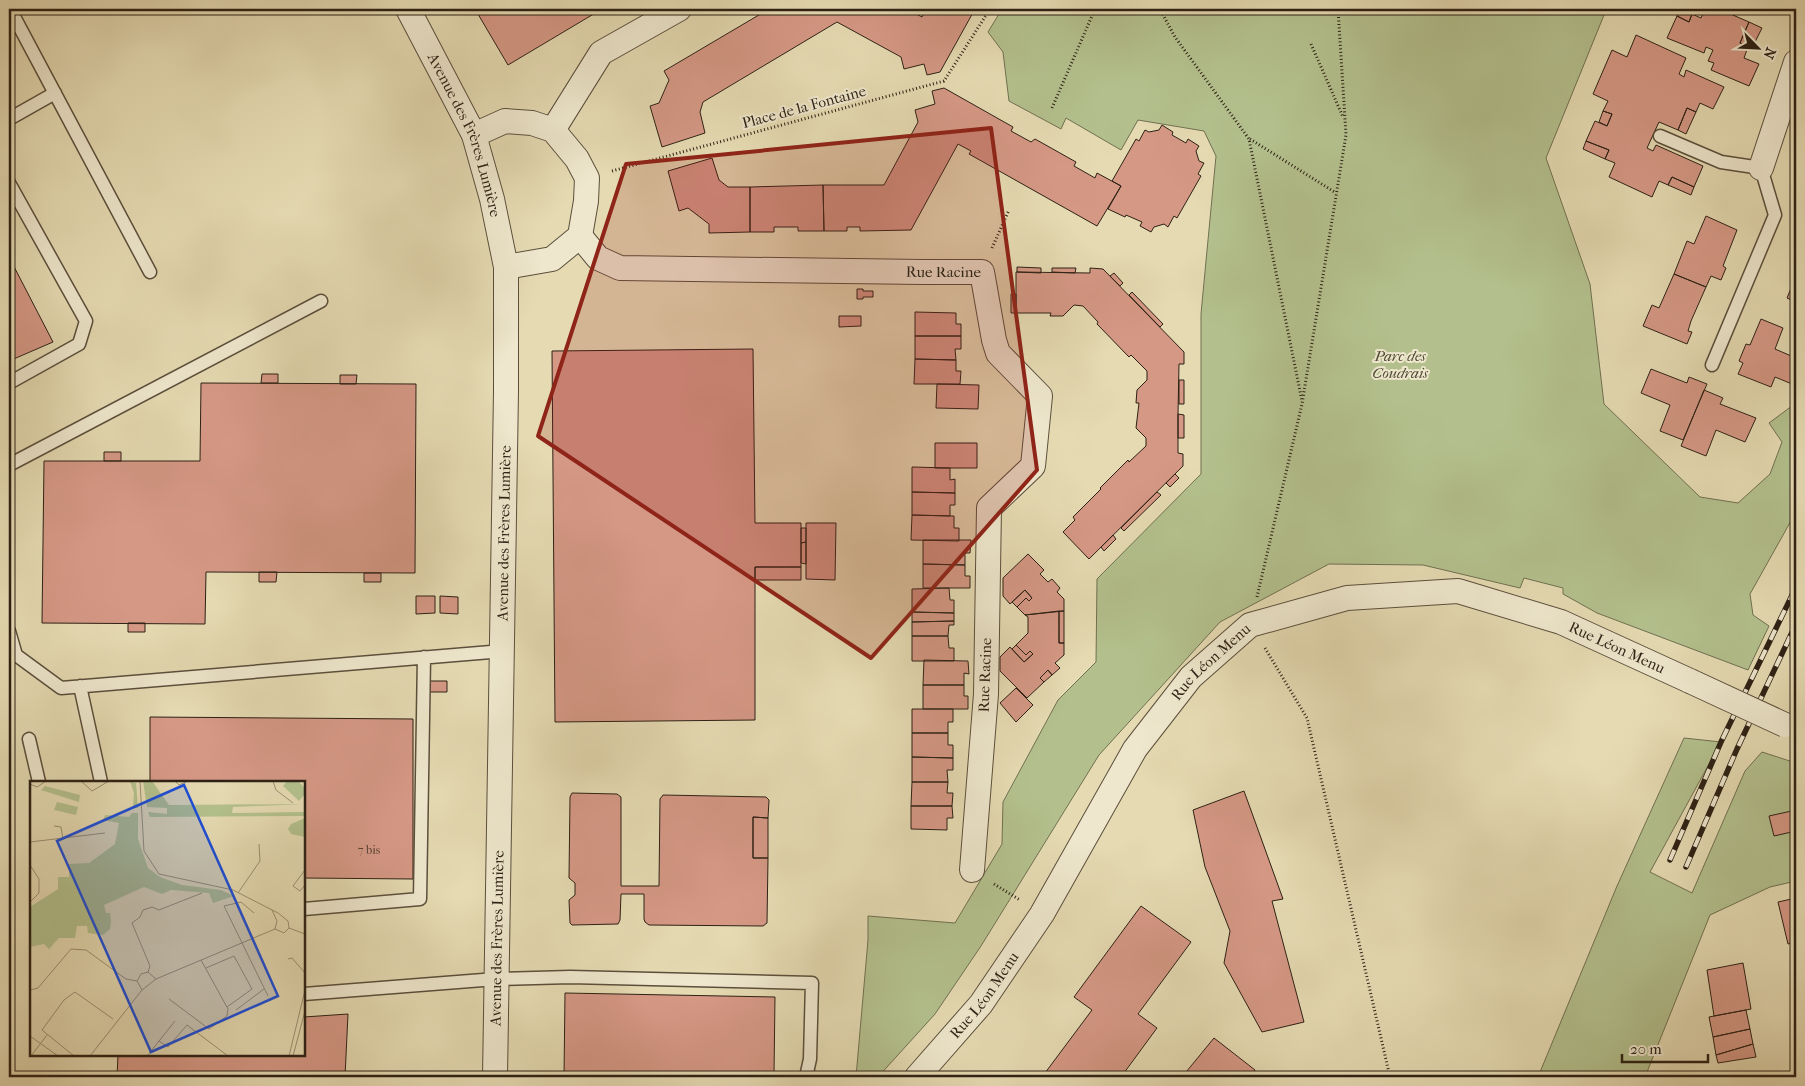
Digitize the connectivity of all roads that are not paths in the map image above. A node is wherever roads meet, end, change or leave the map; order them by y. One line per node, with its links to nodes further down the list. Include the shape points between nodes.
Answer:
1 (10, 9): 5 (lane)
2 (408, 9): 8 (street, Avenue des Frères Lumière)
3 (679, 9): 7 (street, via 600,53)
4 (1796, 62): 10 (street)
5 (55, 93): 6 (lane); 14 (lane)
6 (9, 119)
7 (553, 130): 8 (street, via 532,123 505,121); 12 (street, via 577,159 587,178)
8 (474, 135): 13 (street, Avenue des Frères Lumière)
9 (1660, 136): 10 (lane, via 1721,162)
10 (1761, 168): 16 (lane, via 1775,216)
11 (9, 183): 17 (lane, via 86,321 79,344)
12 (580, 236): 13 (street, via 552,260); 27 (street, Rue Racine, via 598,258 620,268 982,272 998,353 1040,396 1033,466 989,508 986,694)
13 (506, 267): 20 (street, Avenue des Frères Lumière)
14 (150, 272)
15 (321, 301): 18 (lane)
16 (1712, 365)
17 (9, 383)
18 (9, 465)
19 (9, 631): 22 (lane, via 16,655 61,688)
20 (502, 650): 21 (lane); 29 (street, Avenue des Frères Lumière)
21 (424, 657): 22 (lane); 28 (lane, via 420,899)
22 (80, 686): 26 (lane)
23 (1791, 728): 33 (street, Rue Léon Menu, bridge, via 1561,622 1458,591 1347,598 1250,625 1191,677 1135,749 1042,914 981,1004)
24 (29, 739): 25 (lane)
25 (39, 781)
26 (101, 781)
27 (972, 870)
28 (305, 909)
29 (496, 979): 30 (lane); 31 (street, Avenue des Frères Lumière); 32 (lane, via 570,977 812,983 810,1060)
30 (305, 994)
31 (495, 1077)
32 (806, 1077)
33 (917, 1077)

